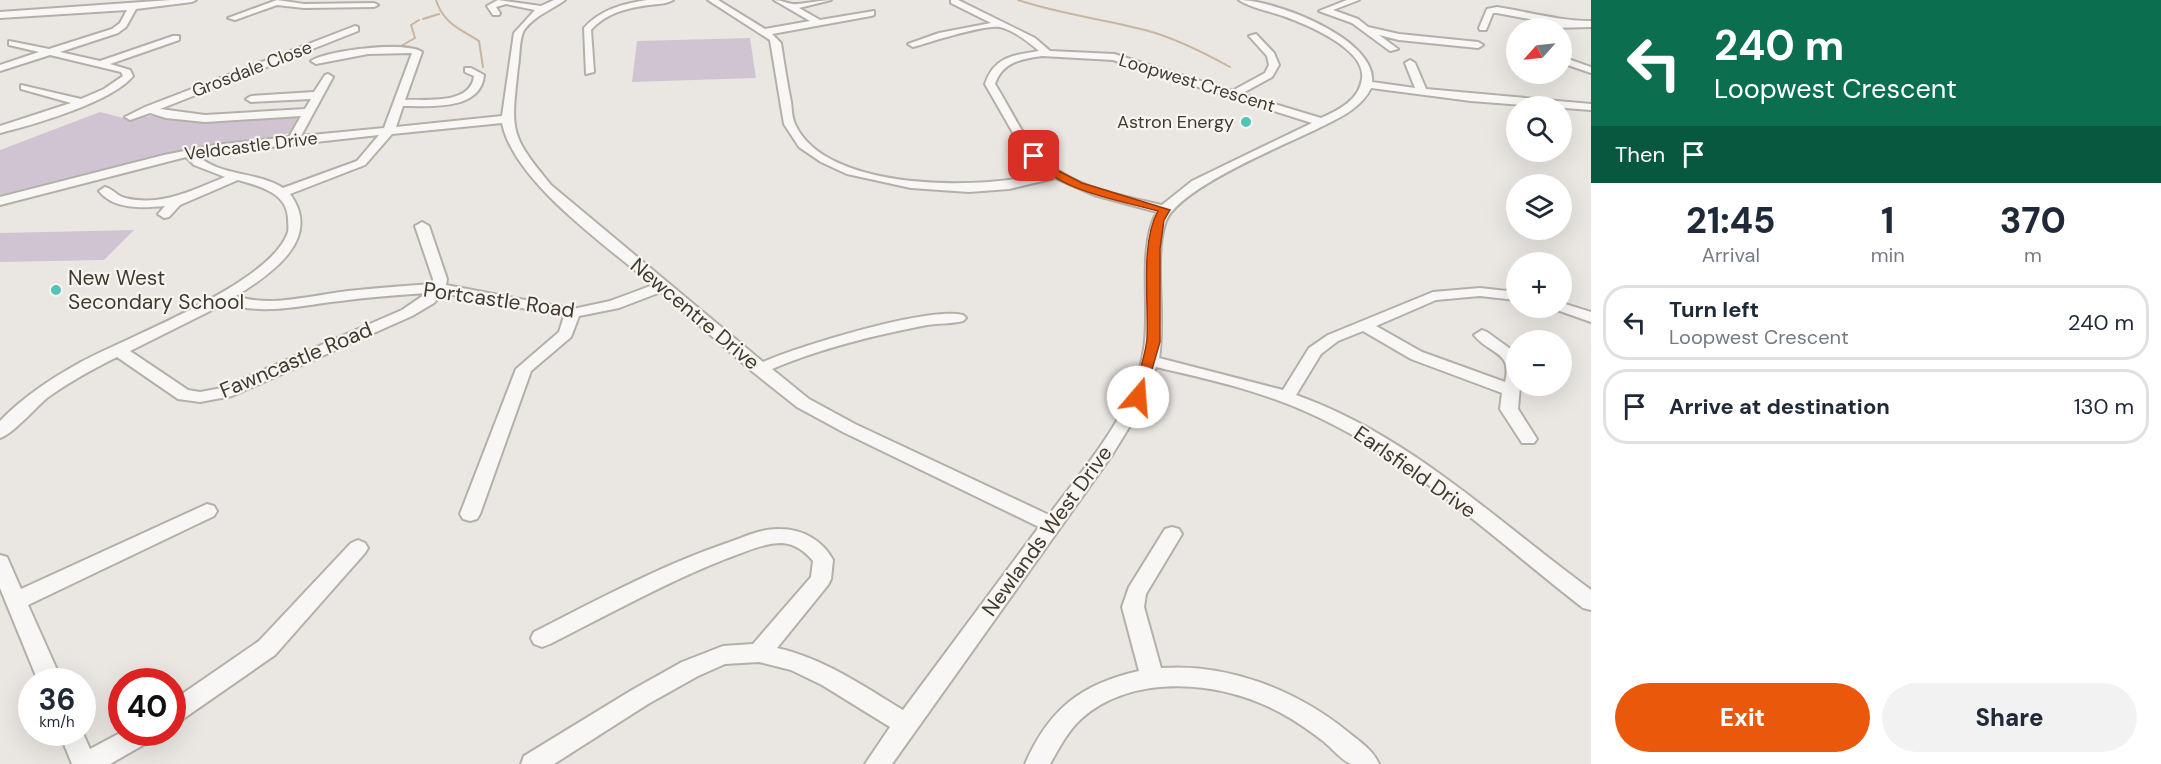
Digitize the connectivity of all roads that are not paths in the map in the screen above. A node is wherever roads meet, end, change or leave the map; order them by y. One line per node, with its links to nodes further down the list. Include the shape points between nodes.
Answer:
1 (192, 0): 13 (street)
2 (561, 0): 15 (street, Newcentre Drive)
3 (669, 0): 44 (street, via 598,18 587,30)
4 (712, 0): 30 (street)
5 (778, 0): 14 (street)
6 (827, 0): 14 (street)
7 (1243, 0): 21 (street)
8 (1355, 0): 16 (street)
9 (281, 1): 12 (street, via 304,6); 20 (street)
10 (503, 1): 15 (street); 17 (street, via 490,6)
11 (954, 1): 24 (street)
12 (374, 4)
13 (133, 7): 19 (street); 34 (street, via 115,31)
14 (790, 7): 23 (street)
15 (542, 9): 58 (street, Newcentre Drive, via 518,33)
16 (1326, 11): 21 (street); 27 (street)
17 (496, 13)
18 (871, 13): 23 (street)
19 (0, 15)
20 (232, 18)
21 (1299, 18): 46 (street, via 1355,51 1366,68)
22 (1545, 18): 28 (street, via 1490,11)
23 (818, 22): 30 (street)
24 (1000, 24): 33 (street); 36 (street, via 1032,40)
25 (1572, 24): 26 (street)
26 (1591, 24)
27 (1363, 27): 27 (street, via 1399,38 1477,50 1390,47)
28 (1484, 28)
29 (356, 29): 55 (street, Grosdale Close)
30 (766, 32): 64 (street, via 776,43 794,134 819,156 837,165 888,180 959,188 1004,185)
31 (1252, 36): 49 (street, via 1271,55 1274,65 1269,75)
32 (176, 38): 38 (street)
33 (913, 44)
34 (52, 51): 35 (street, via 16,44); 38 (street); 41 (street)
35 (0, 52)
36 (1047, 53): 49 (street, Loopwest Crescent, via 1081,53 1126,60); 64 (street, Loopwest Crescent, via 1003,64 990,75 990,84 1034,156)
37 (316, 61): 53 (street, via 376,51 417,52)
38 (103, 63): 52 (street, via 125,70 128,78 116,88)
39 (1410, 63): 48 (street)
40 (1572, 63): 43 (street)
41 (0, 68)
42 (468, 70): 53 (street, via 480,78 470,96)
43 (1591, 70)
44 (589, 72)
45 (328, 77): 50 (street)
46 (1369, 85): 48 (street); 59 (street, Newlands West Drive, via 1355,104)
47 (25, 87): 52 (street)
48 (1422, 92): 54 (street)
49 (1233, 94): 59 (street, Loopwest Crescent)
50 (318, 95): 51 (street); 56 (street)
51 (251, 99)
52 (80, 102): 60 (street)
53 (400, 103): 61 (street)
54 (1591, 107)
55 (149, 110): 56 (street, Grosdale Close, via 200,118); 57 (street, Grosdale Close)
56 (308, 112): 62 (street)
57 (130, 117)
58 (507, 118): 61 (street, Veldcastle Drive); 73 (street, Newcentre Drive, via 518,153 536,177)
59 (1321, 122): 70 (street, Newlands West Drive, via 1196,184)
60 (1, 129)
61 (389, 130): 62 (street, Veldcastle Drive); 67 (street, via 356,166)
62 (293, 140): 63 (street, Veldcastle Drive)
63 (189, 153): 65 (street, via 200,164); 68 (street, Veldcastle Drive)
64 (1056, 174): 70 (street, Loopwest Crescent, via 1093,190)
65 (238, 176): 67 (street); 69 (street)
66 (105, 191): 69 (street, via 124,201)
67 (282, 193): 76 (street, via 295,210 297,220 288,245 266,270)
68 (0, 201)
69 (176, 202): 71 (street)
70 (1165, 210): 85 (street, Newlands West Drive, via 1156,231)
71 (164, 214)
72 (422, 226): 74 (street, via 440,279)
73 (662, 287): 78 (street, Portcastle Road, via 614,305); 86 (street, Newcentre Drive)
74 (439, 288): 76 (street, Portcastle Road, via 269,305 247,305); 78 (street, Portcastle Road); 83 (street, Fawncastle Road, via 426,303 407,313 213,395 184,394)
75 (1506, 295): 81 (street, via 1448,293 1413,303)
76 (226, 298): 83 (street)
77 (1572, 310): 79 (street)
78 (573, 313): 93 (street, via 566,334 524,369)
79 (1591, 317)
80 (958, 318): 86 (street, via 933,319 804,349)
81 (1365, 325): 87 (street, via 1411,354); 89 (street, via 1315,351)
82 (1482, 335): 84 (street)
83 (118, 351): 90 (street, via 41,395)
84 (1506, 353)
85 (1150, 361): 89 (street, Earlsfield Drive); 94 (street, Newlands West Drive, via 1128,417)
86 (759, 369): 94 (street, Newcentre Drive, via 803,403 849,428)
87 (1506, 388)
88 (1510, 396): 91 (street, via 1509,409)
89 (1287, 398): 99 (street, Earlsfield Drive, via 1390,449)
90 (0, 432)
91 (1528, 439)
92 (207, 511): 98 (street)
93 (470, 514)
94 (1052, 525): 105 (street, Newlands West Drive)
95 (1172, 534): 103 (street, via 1136,593 1133,607)
96 (358, 548): 104 (street, via 267,648)
97 (2, 572): 98 (street)
98 (18, 600): 102 (street)
99 (1591, 602)
100 (542, 638): 101 (street, via 716,554 764,538 800,540 823,560 821,579)
101 (759, 653): 105 (street, via 795,661); 109 (street, via 723,655 690,669)
102 (45, 668)
103 (1152, 677): 111 (street, via 1102,693 1073,711); 112 (street, via 1223,682 1276,699 1315,721)
104 (186, 704)
105 (906, 724): 110 (street, Newlands West Drive)
106 (78, 746): 108 (street)
107 (118, 746): 108 (street)
108 (86, 764)
109 (533, 764)
110 (877, 764)
111 (1037, 764)
112 (1367, 764)

